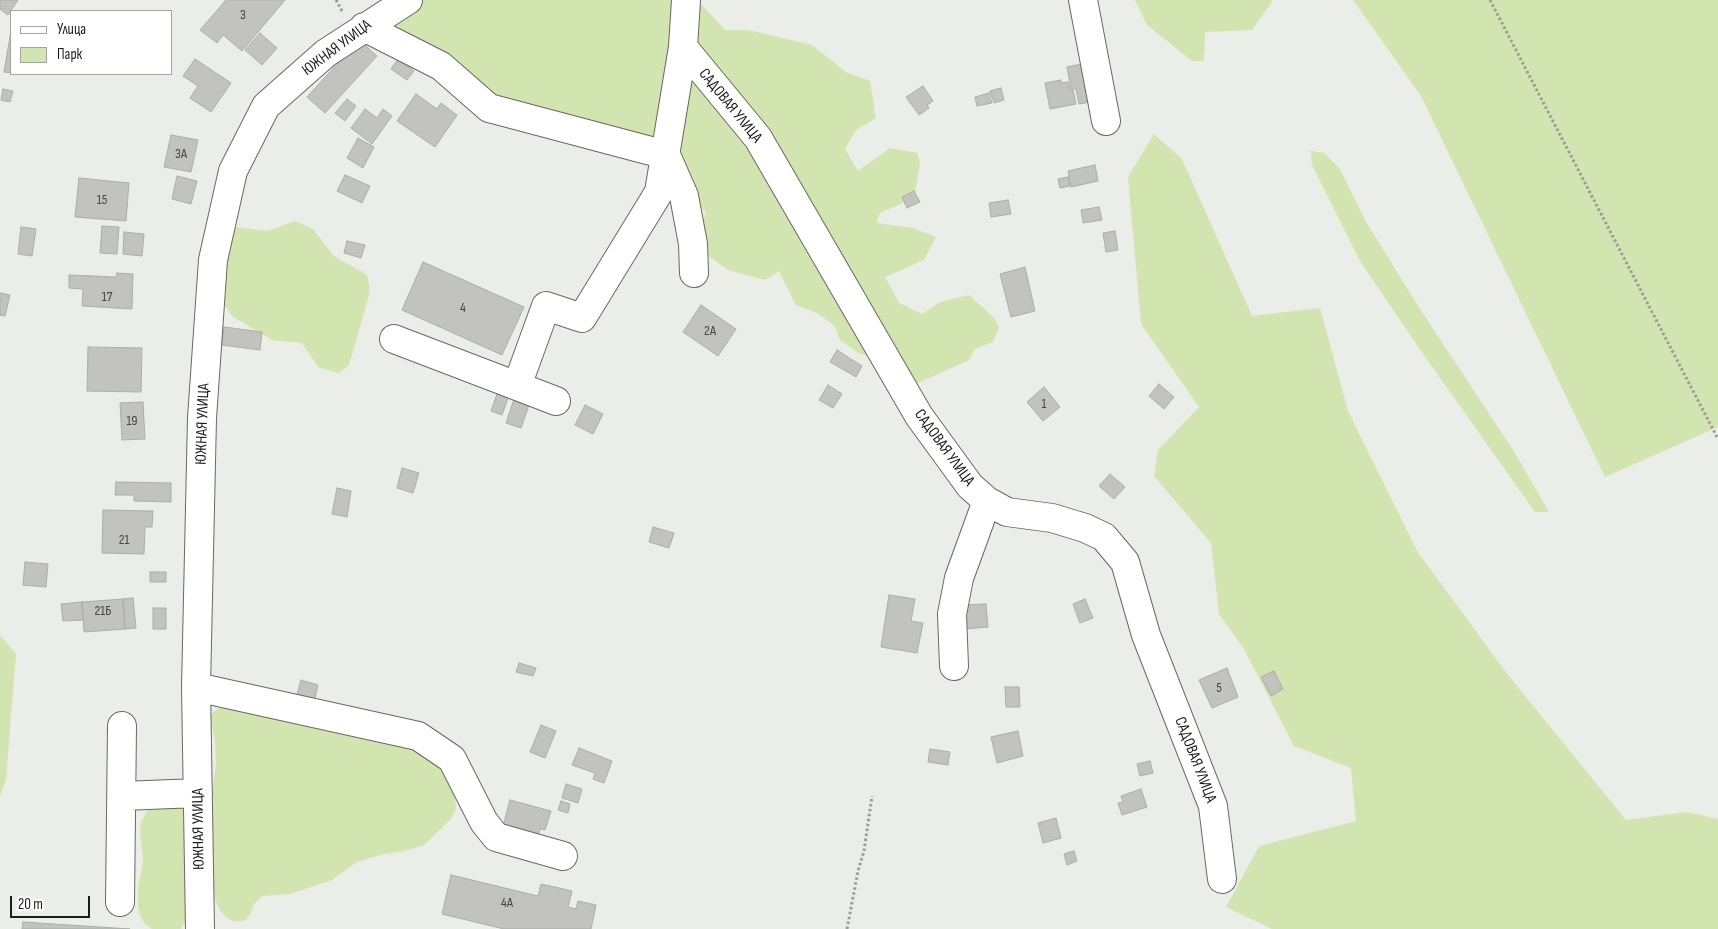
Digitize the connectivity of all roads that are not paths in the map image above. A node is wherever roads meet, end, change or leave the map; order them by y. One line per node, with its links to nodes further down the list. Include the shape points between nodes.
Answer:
1 (408, 0): 4 (street, ЮЖНАЯ УЛИЦА)
2 (686, 0): 5 (street)
3 (1083, 0): 6 (street)
4 (364, 27): 7 (street, via 441,66 489,108); 14 (street, ЮЖНАЯ УЛИЦА, via 326,53 266,106 233,171 213,260 208,329 202,418)
5 (683, 47): 7 (street); 12 (street, САДОВАЯ УЛИЦА, via 758,138 919,416 970,486)
6 (1106, 121)
7 (666, 156): 8 (street, via 684,196 693,244); 10 (street, via 659,192 582,318 546,306)
8 (694, 273)
9 (394, 339): 10 (street)
10 (517, 386): 11 (street)
11 (556, 401)
12 (986, 501): 13 (street, via 959,578 952,614); 19 (street, САДОВАЯ УЛИЦА, via 1007,512 1052,518 1085,528 1104,537 1125,562 1146,635 1213,806)
13 (954, 666)
14 (196, 687): 16 (street, ЮЖНАЯ УЛИЦА); 18 (street, via 418,736 452,759 484,822 496,837)
15 (122, 726): 17 (street)
16 (198, 793): 17 (street); 21 (street, ЮЖНАЯ УЛИЦА)
17 (122, 796): 20 (street)
18 (563, 856)
19 (1222, 879)
20 (120, 902)
21 (200, 929)

